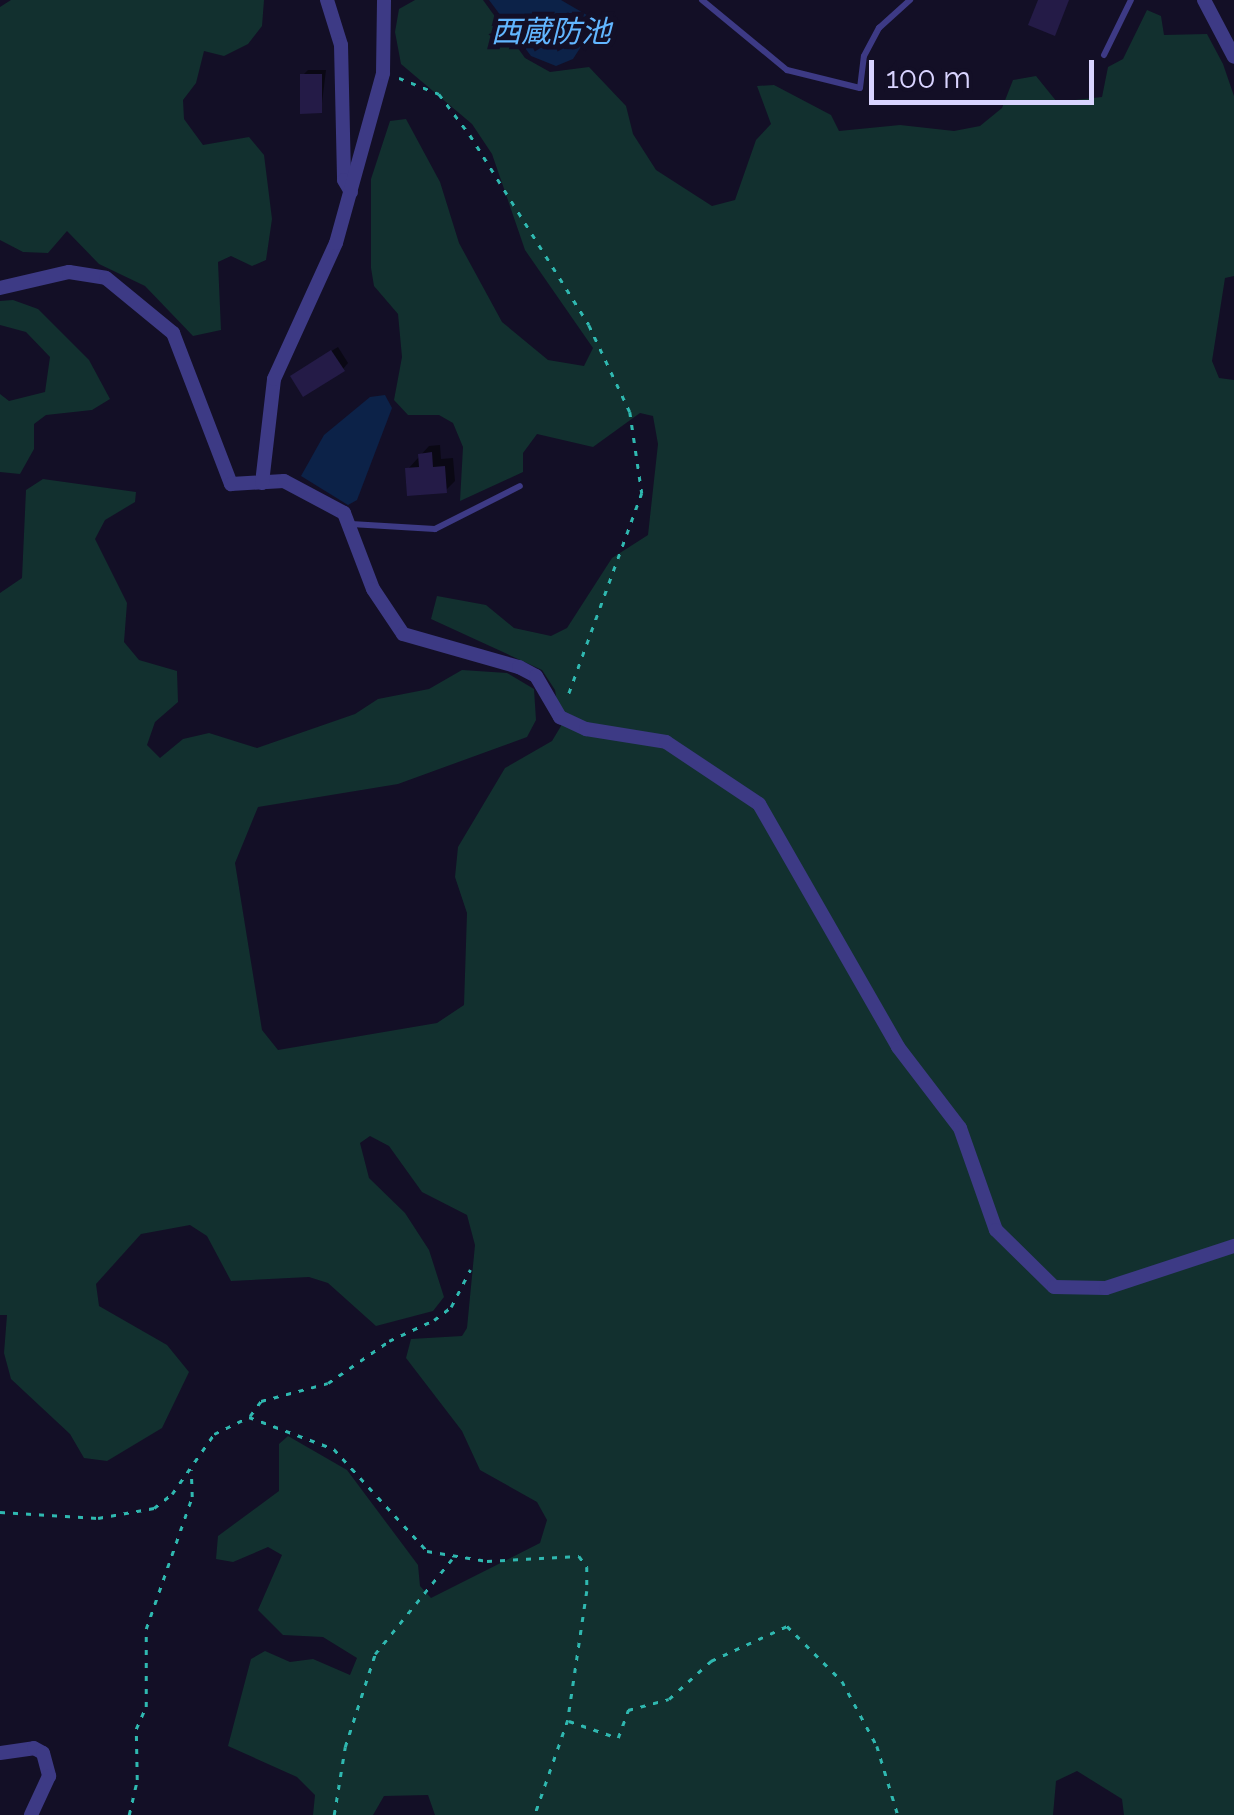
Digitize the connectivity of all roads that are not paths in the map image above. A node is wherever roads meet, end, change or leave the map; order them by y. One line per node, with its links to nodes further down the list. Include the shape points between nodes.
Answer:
1 (326, 0): 9 (street, via 341,45 344,180)
2 (384, 0): 9 (street, via 383,73)
3 (702, 0): 4 (lane, via 787,70 860,88 879,28)
4 (910, 0)
5 (1131, 0): 7 (lane)
6 (1204, 0): 8 (street)
7 (1104, 56)
8 (1234, 57)
9 (350, 192): 11 (street, via 336,244 274,378)
10 (0, 288): 11 (street, via 90,272 138,300 183,350 231,484)
11 (262, 483): 13 (street, via 300,486)
12 (520, 486): 13 (lane, via 435,529)
13 (350, 524): 14 (street, via 373,589 404,634 519,667 536,676 560,716 586,729 666,742 759,804 898,1048 960,1128 990,1220 1054,1287 1106,1288)
14 (1234, 1246)
15 (0, 1753): 16 (street, via 42,1753 49,1776)
16 (31, 1815)

